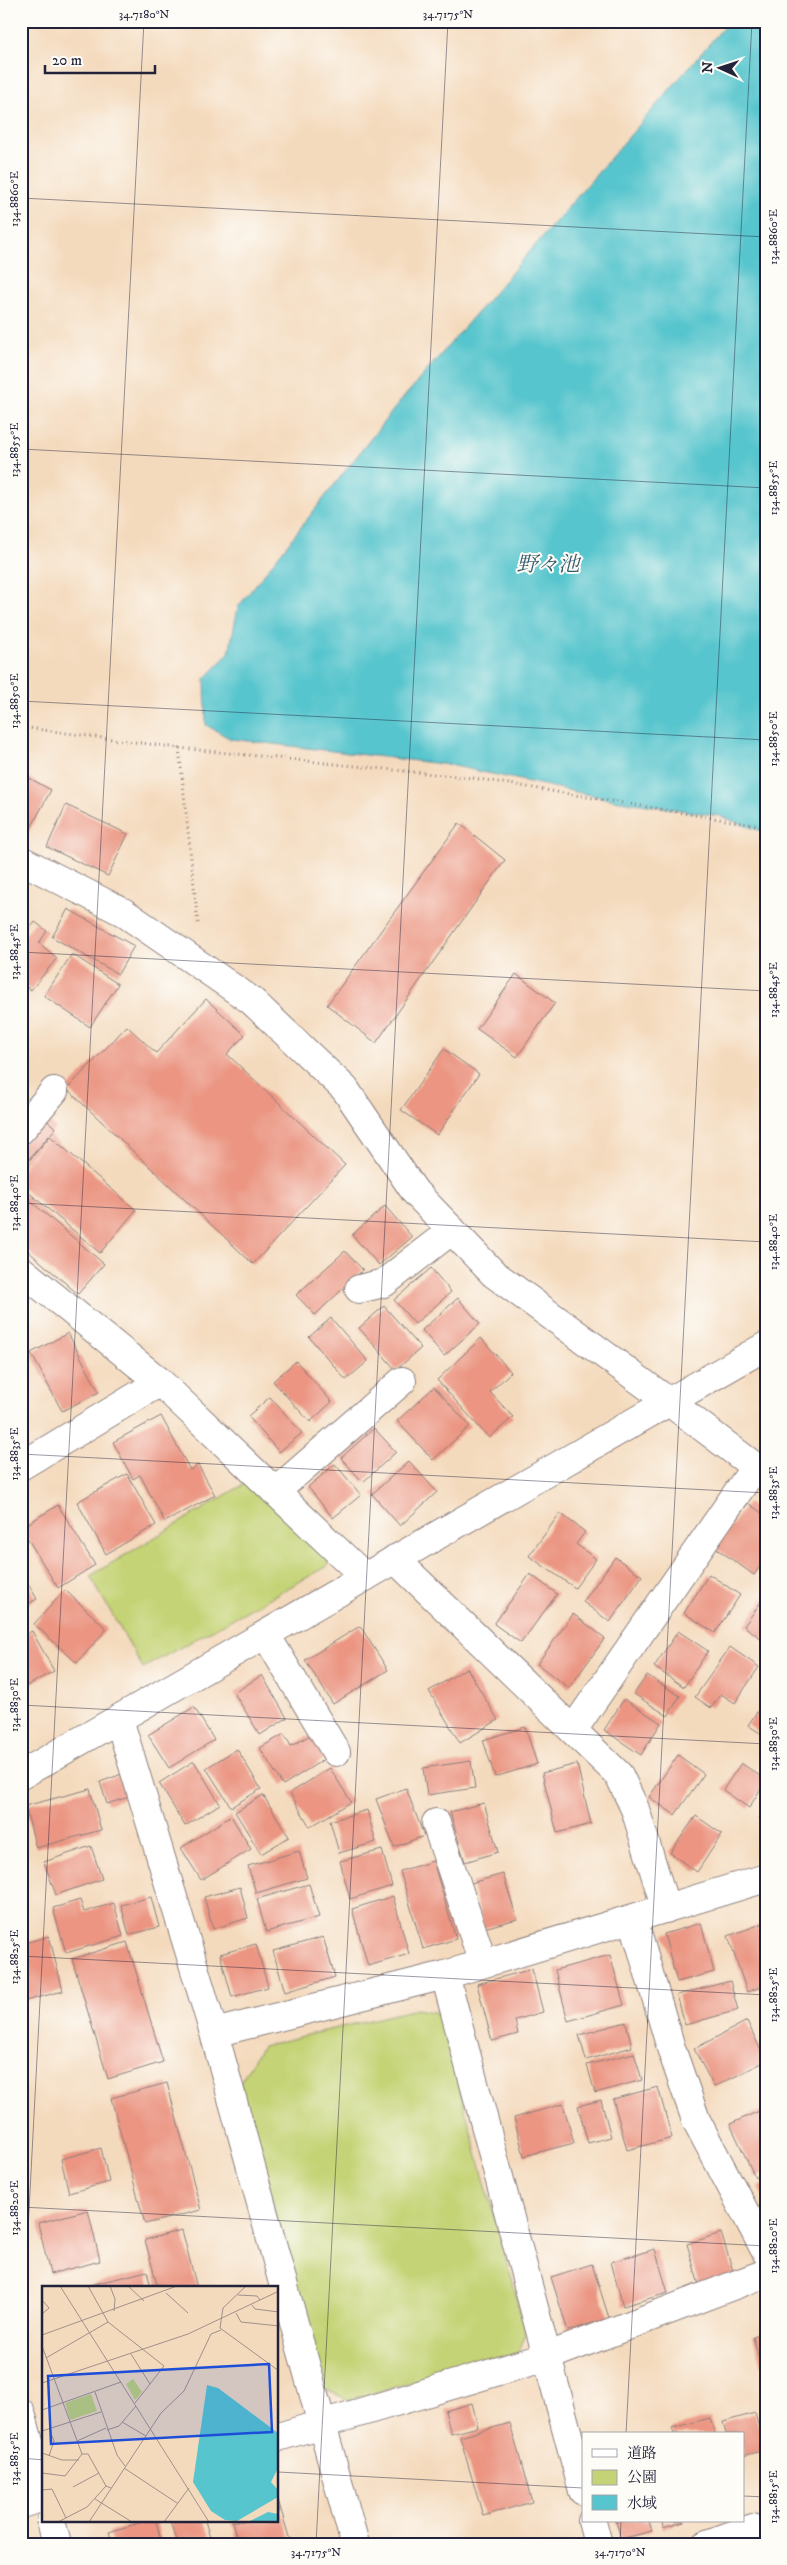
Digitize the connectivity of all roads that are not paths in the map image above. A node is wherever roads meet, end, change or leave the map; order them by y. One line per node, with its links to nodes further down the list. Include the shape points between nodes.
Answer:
1 (21, 860): 4 (street, via 123,912 252,1002 345,1089 415,1192)
2 (54, 1091): 3 (street)
3 (21, 1130)
4 (452, 1230): 6 (street, via 384,1283); 10 (street, via 494,1274)
5 (21, 1270): 9 (street)
6 (359, 1289)
7 (766, 1346): 10 (street)
8 (402, 1381): 13 (street)
9 (160, 1382): 11 (street); 13 (street)
10 (668, 1402): 12 (street); 14 (street)
11 (21, 1466)
12 (760, 1471): 18 (street)
13 (275, 1492): 15 (street)
14 (396, 1560): 15 (street); 18 (street)
15 (365, 1577): 16 (street)
16 (266, 1634): 17 (street); 19 (street)
17 (120, 1719): 20 (street); 27 (street)
18 (573, 1730): 23 (street, via 619,1775 636,1809)
19 (336, 1752)
20 (21, 1775)
21 (436, 1823): 25 (street)
22 (766, 1878): 23 (street)
23 (666, 1909): 24 (street)
24 (633, 1919): 25 (street); 28 (street, via 696,2120)
25 (483, 1963): 26 (street)
26 (446, 1975): 27 (street); 30 (street)
27 (214, 2033): 32 (street)
28 (766, 2252)
29 (766, 2273): 30 (street)
30 (546, 2357): 32 (street); 34 (street)
31 (21, 2414): 35 (street)
32 (322, 2426): 33 (street); 42 (street)
33 (279, 2437)
34 (582, 2487)
35 (42, 2489)
36 (42, 2497): 37 (street)
37 (21, 2504)
38 (51, 2522): 41 (street)
39 (592, 2522): 43 (street)
40 (766, 2536): 44 (street, via 753,2528)
41 (57, 2544)
42 (354, 2544)
43 (598, 2544)
44 (706, 2544)

